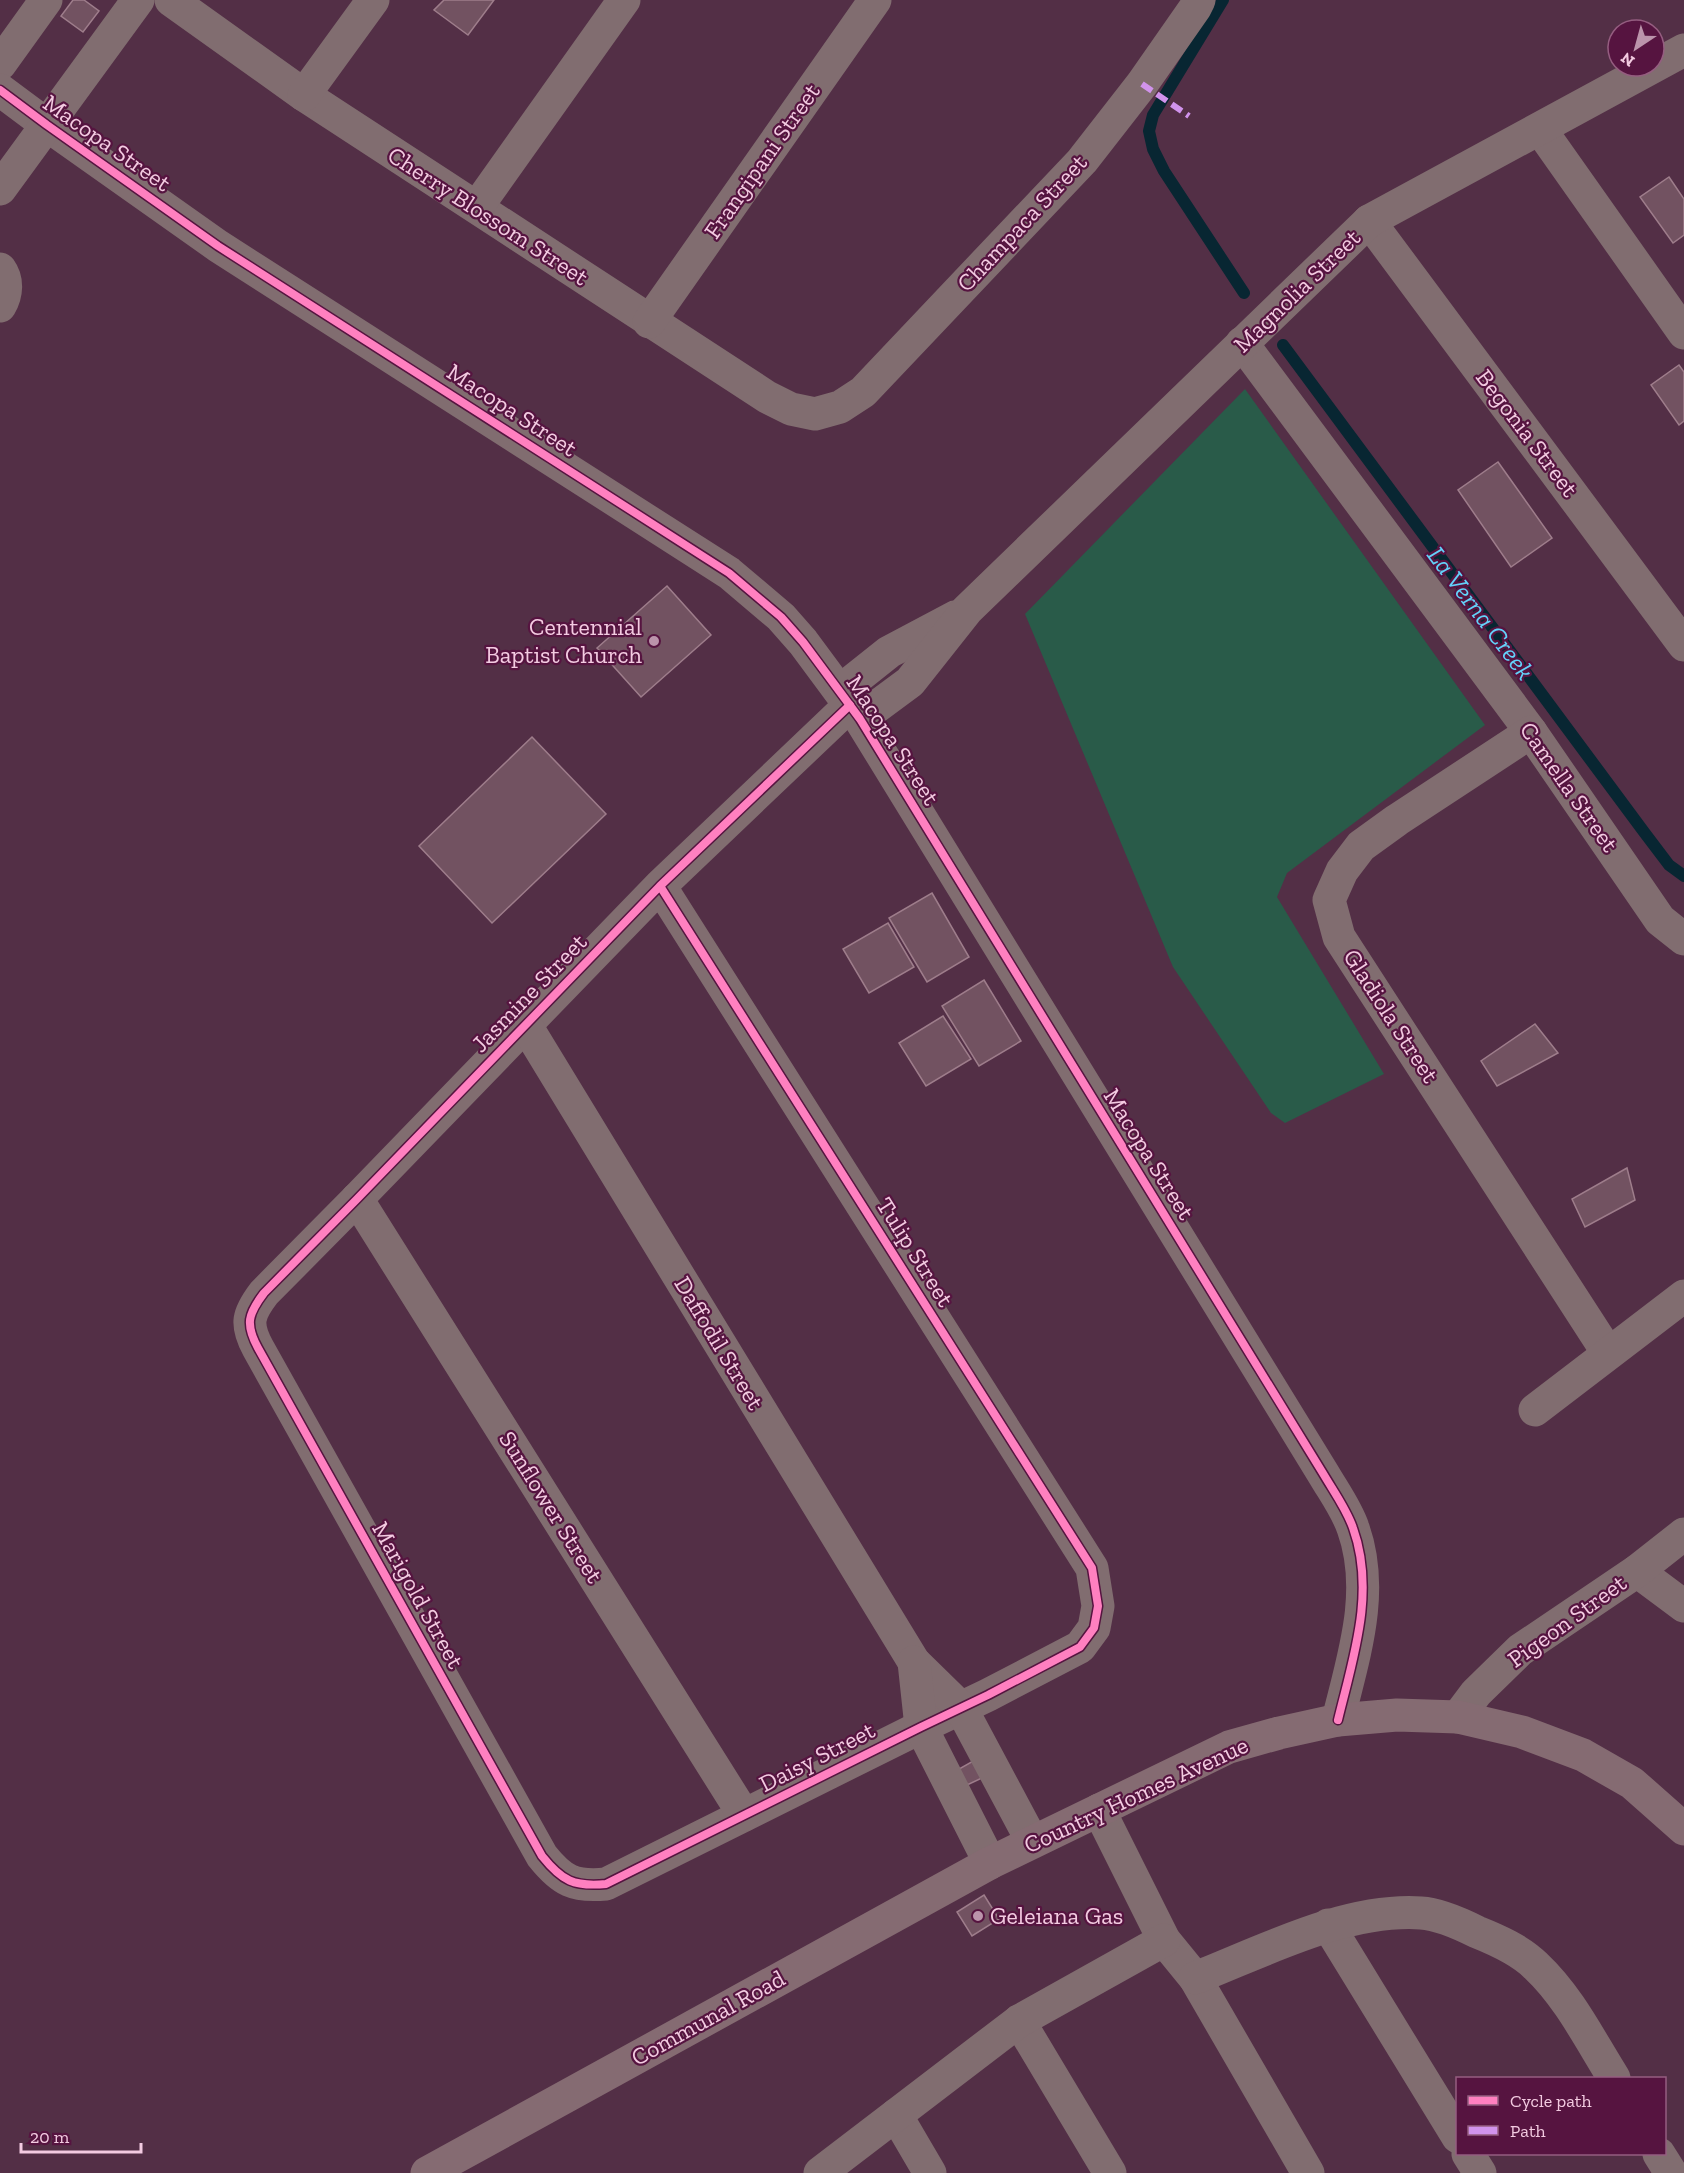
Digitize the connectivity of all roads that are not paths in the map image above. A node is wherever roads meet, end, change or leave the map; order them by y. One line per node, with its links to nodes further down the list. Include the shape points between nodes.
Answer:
1 (46, 0): 9 (street)
2 (138, 0): 12 (street)
3 (171, 0): 11 (street, Cherry Blossom Street)
4 (374, 0): 11 (street)
5 (624, 0): 15 (street)
6 (875, 0): 19 (street, Frangipani Street)
7 (1199, 0): 22 (street, Champaca Street, via 1082,162 863,392 840,407)
8 (1684, 50): 13 (street, Magnolia Street)
9 (0, 64)
10 (0, 90): 12 (street, Macopa Street)
11 (304, 95): 15 (street, Cherry Blossom Street)
12 (47, 125): 14 (street); 24 (street, Macopa Street, via 218,246 729,573 781,617)
13 (1540, 129): 16 (street, Magnolia Street); 20 (street)
14 (0, 189)
15 (477, 207): 19 (street, Cherry Blossom Street)
16 (1369, 221): 21 (street, Magnolia Street); 23 (street, Begonia Street)
17 (0, 269): 18 (street, via 6,286)
18 (0, 306)
19 (649, 322): 22 (street, Cherry Blossom Street, via 767,397 791,409)
20 (1684, 333)
21 (1242, 343): 24 (street, Magnolia Street, via 967,610 889,652); 25 (street, Camella Street)
22 (815, 414)
23 (1684, 645)
24 (850, 705): 26 (street, Jasmine Street); 41 (street, Macopa Street, via 1353,1528 1363,1576 1361,1621)
25 (1531, 732): 27 (street, Camella Street, via 1660,920); 32 (street, Gladiola Street, via 1361,846 1341,871 1329,900 1339,936)
26 (660, 886): 28 (street, Jasmine Street); 37 (street, Tulip Street, via 1092,1568 1098,1606 1094,1628)
27 (1684, 939)
28 (525, 1024): 29 (street, Jasmine Street); 38 (street, Daffodil Street)
29 (357, 1199): 31 (street, Jasmine Street, via 264,1293); 44 (street, Sunflower Street)
30 (1684, 1296): 32 (street)
31 (250, 1318): 48 (street, Marigold Street, via 250,1333 530,1836 553,1870)
32 (1608, 1353): 33 (street)
33 (1535, 1410)
34 (1684, 1534): 35 (street, Pigeon Street)
35 (1636, 1571): 36 (street); 40 (street, Pigeon Street, via 1520,1650)
36 (1684, 1606)
37 (1080, 1647): 39 (street, Daisy Street)
38 (914, 1662): 39 (street, Daffodil Street); 42 (street, Daffodil Street)
39 (961, 1708): 42 (street, Daisy Street); 46 (street, Daffodil Street)
40 (1458, 1717): 41 (main road, Country Homes Avenue, via 1397,1715); 45 (main road, Country Homes Avenue, via 1522,1732 1583,1755 1632,1783)
41 (1338, 1720): 43 (main road, Country Homes Avenue, via 1229,1747)
42 (921, 1726): 44 (street, Daisy Street); 47 (street, Daffodil Street)
43 (1099, 1810): 46 (main road, Country Homes Avenue); 50 (street)
44 (744, 1815): 48 (street, Daisy Street, via 606,1884)
45 (1684, 1829)
46 (1032, 1841): 47 (main road, Country Homes Avenue)
47 (990, 1863): 58 (main road, Communal Road)
48 (568, 1882)
49 (1328, 1925): 51 (street); 53 (street, via 1383,1913 1424,1912 1502,1942 1536,1965 1569,2004); 55 (street)
50 (1164, 1940): 51 (street); 52 (street)
51 (1195, 1978): 62 (street)
52 (1019, 2021): 54 (street); 61 (street)
53 (1613, 2077)
54 (896, 2115): 59 (street); 60 (street)
55 (1456, 2134)
56 (1469, 2155): 63 (street)
57 (1660, 2155): 64 (street)
58 (427, 2173)
59 (820, 2173)
60 (930, 2173)
61 (1110, 2173)
62 (1308, 2173)
63 (1480, 2173)
64 (1671, 2173)

